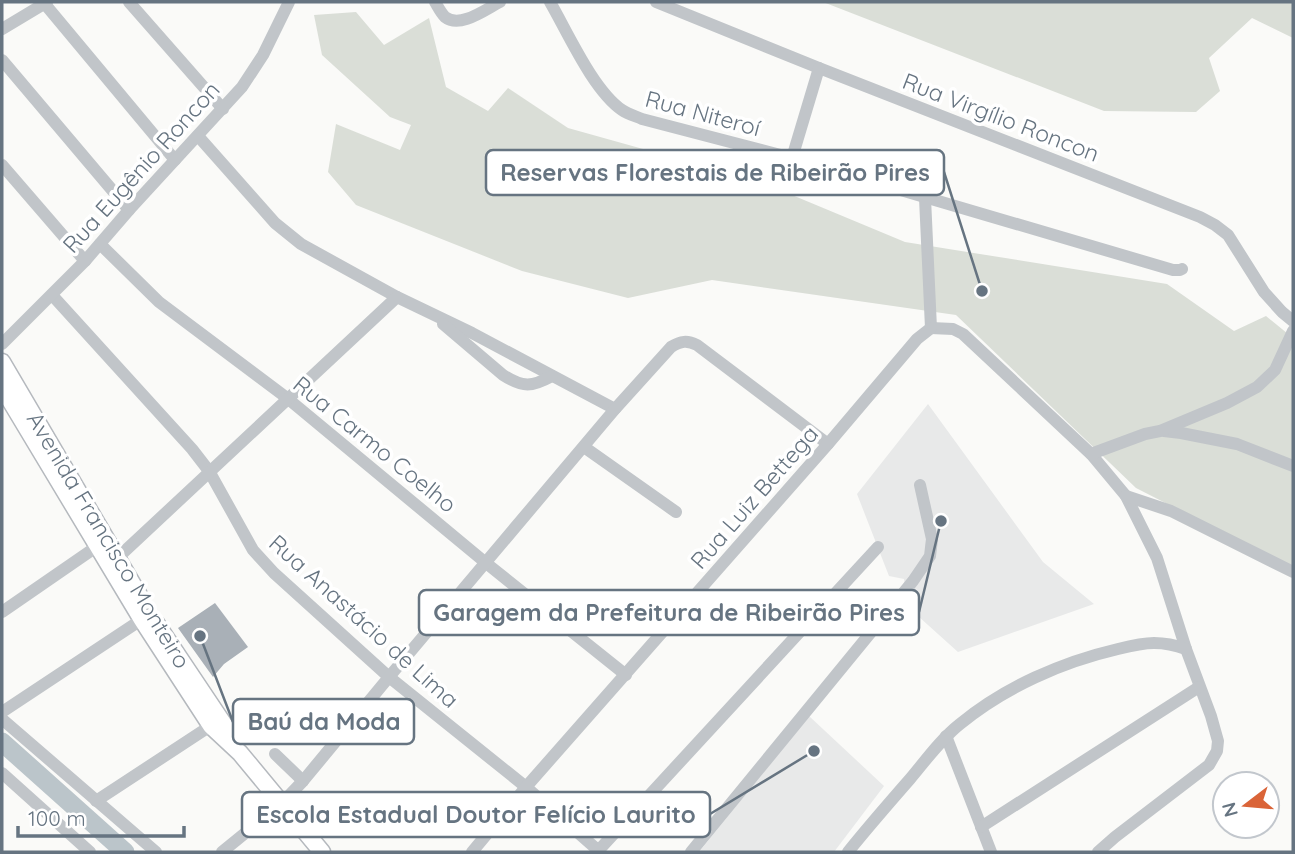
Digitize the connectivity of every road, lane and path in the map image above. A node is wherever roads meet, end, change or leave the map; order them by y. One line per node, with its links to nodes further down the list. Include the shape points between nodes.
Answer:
1 (130, 2): 11 (street)
2 (289, 2): 11 (street, Rua Eugênio Roncon, via 256,68)
3 (435, 2): 4 (street, via 443,16 459,21)
4 (500, 2)
5 (550, 2): 13 (street, Rua Niteroí, via 592,76 624,111 663,126)
6 (656, 2): 10 (street, Rua Virgílio Roncon)
7 (45, 3): 8 (street); 14 (street)
8 (2, 29)
9 (2, 60): 17 (street)
10 (819, 68): 13 (street); 24 (street, Rua Virgílio Roncon, via 1208,221 1228,235 1264,292)
11 (223, 109): 12 (street, Rua Eugênio Roncon)
12 (198, 136): 14 (street, Rua Eugênio Roncon); 22 (street, via 289,236)
13 (792, 158): 16 (street, Rua Niteroí)
14 (175, 160): 17 (street, Rua Eugênio Roncon)
15 (2, 165): 19 (street)
16 (925, 198): 20 (street, Rua Niteroí); 25 (street)
17 (129, 210): 18 (street, Rua Eugênio Roncon)
18 (100, 244): 19 (street, Rua Eugênio Roncon); 31 (street, Rua Carmo Coelho, via 159,302)
19 (85, 261): 21 (street, Rua Eugênio Roncon)
20 (1182, 269)
21 (52, 295): 27 (street, Rua Eugênio Roncon); 38 (street, Rua Anastácio de Lima)
22 (397, 297): 23 (street); 31 (street)
23 (435, 316): 29 (street); 29 (street, via 513,381 532,385)
24 (1293, 321)
25 (931, 328): 34 (street, Rua Luiz Bettega); 36 (street, via 963,334)
26 (1293, 331): 33 (street, via 1275,370 1257,387)
27 (2, 344)
28 (2, 362): 42 (main road, Avenida Francisco Monteiro)
29 (552, 376): 32 (street)
30 (2, 387): 42 (main road, Avenida Francisco Monteiro)
31 (287, 398): 38 (street); 45 (street, Rua Carmo Coelho)
32 (615, 409): 34 (street, via 671,347 690,342); 35 (street)
33 (1160, 431): 36 (street); 37 (street, via 1237,444)
34 (828, 444): 50 (street, Rua Luiz Bettega)
35 (584, 447): 41 (street); 45 (street)
36 (1091, 454): 40 (street)
37 (1293, 467)
38 (209, 471): 44 (street); 51 (street, Rua Anastácio de Lima, via 263,562)
39 (920, 485): 70 (street, via 932,539 930,555)
40 (1126, 496): 46 (street, via 1171,511); 49 (street, via 1157,558)
41 (676, 512)
42 (102, 543): 44 (main road, Avenida Francisco Monteiro); 47 (street)
43 (878, 548): 64 (street)
44 (113, 562): 48 (main road, Avenida Francisco Monteiro)
45 (486, 563): 50 (street, Rua Carmo Coelho); 51 (street)
46 (1293, 572)
47 (2, 612)
48 (146, 617): 53 (street); 55 (main road, Avenida Francisco Monteiro)
49 (1186, 649): 52 (street); 56 (street, via 1162,643 1137,644 1065,665 1002,695)
50 (626, 675): 60 (street, Rua Luiz Bettega)
51 (389, 677): 59 (street); 60 (street, Rua Anastácio de Lima)
52 (1199, 687): 63 (street); 73 (street, via 1218,741 1209,765)
53 (2, 712)
54 (2, 719): 61 (street)
55 (216, 722): 61 (street); 62 (main road, Avenida Francisco Monteiro)
56 (946, 736): 63 (street); 71 (street)
57 (275, 754): 59 (street)
58 (2, 773): 65 (street)
59 (303, 781): 62 (street)
60 (526, 787): 64 (street, Rua Anastácio de Lima); 69 (street, Rua Luiz Bettega)
61 (96, 802): 66 (street)
62 (282, 803): 67 (street); 68 (main road, Avenida Francisco Monteiro)
63 (981, 827): 72 (street)
64 (599, 851)
65 (90, 852)
66 (156, 852)
67 (222, 852)
68 (322, 852)
69 (472, 852)
70 (691, 852)
71 (848, 852)
72 (991, 852)
73 (1098, 852)

